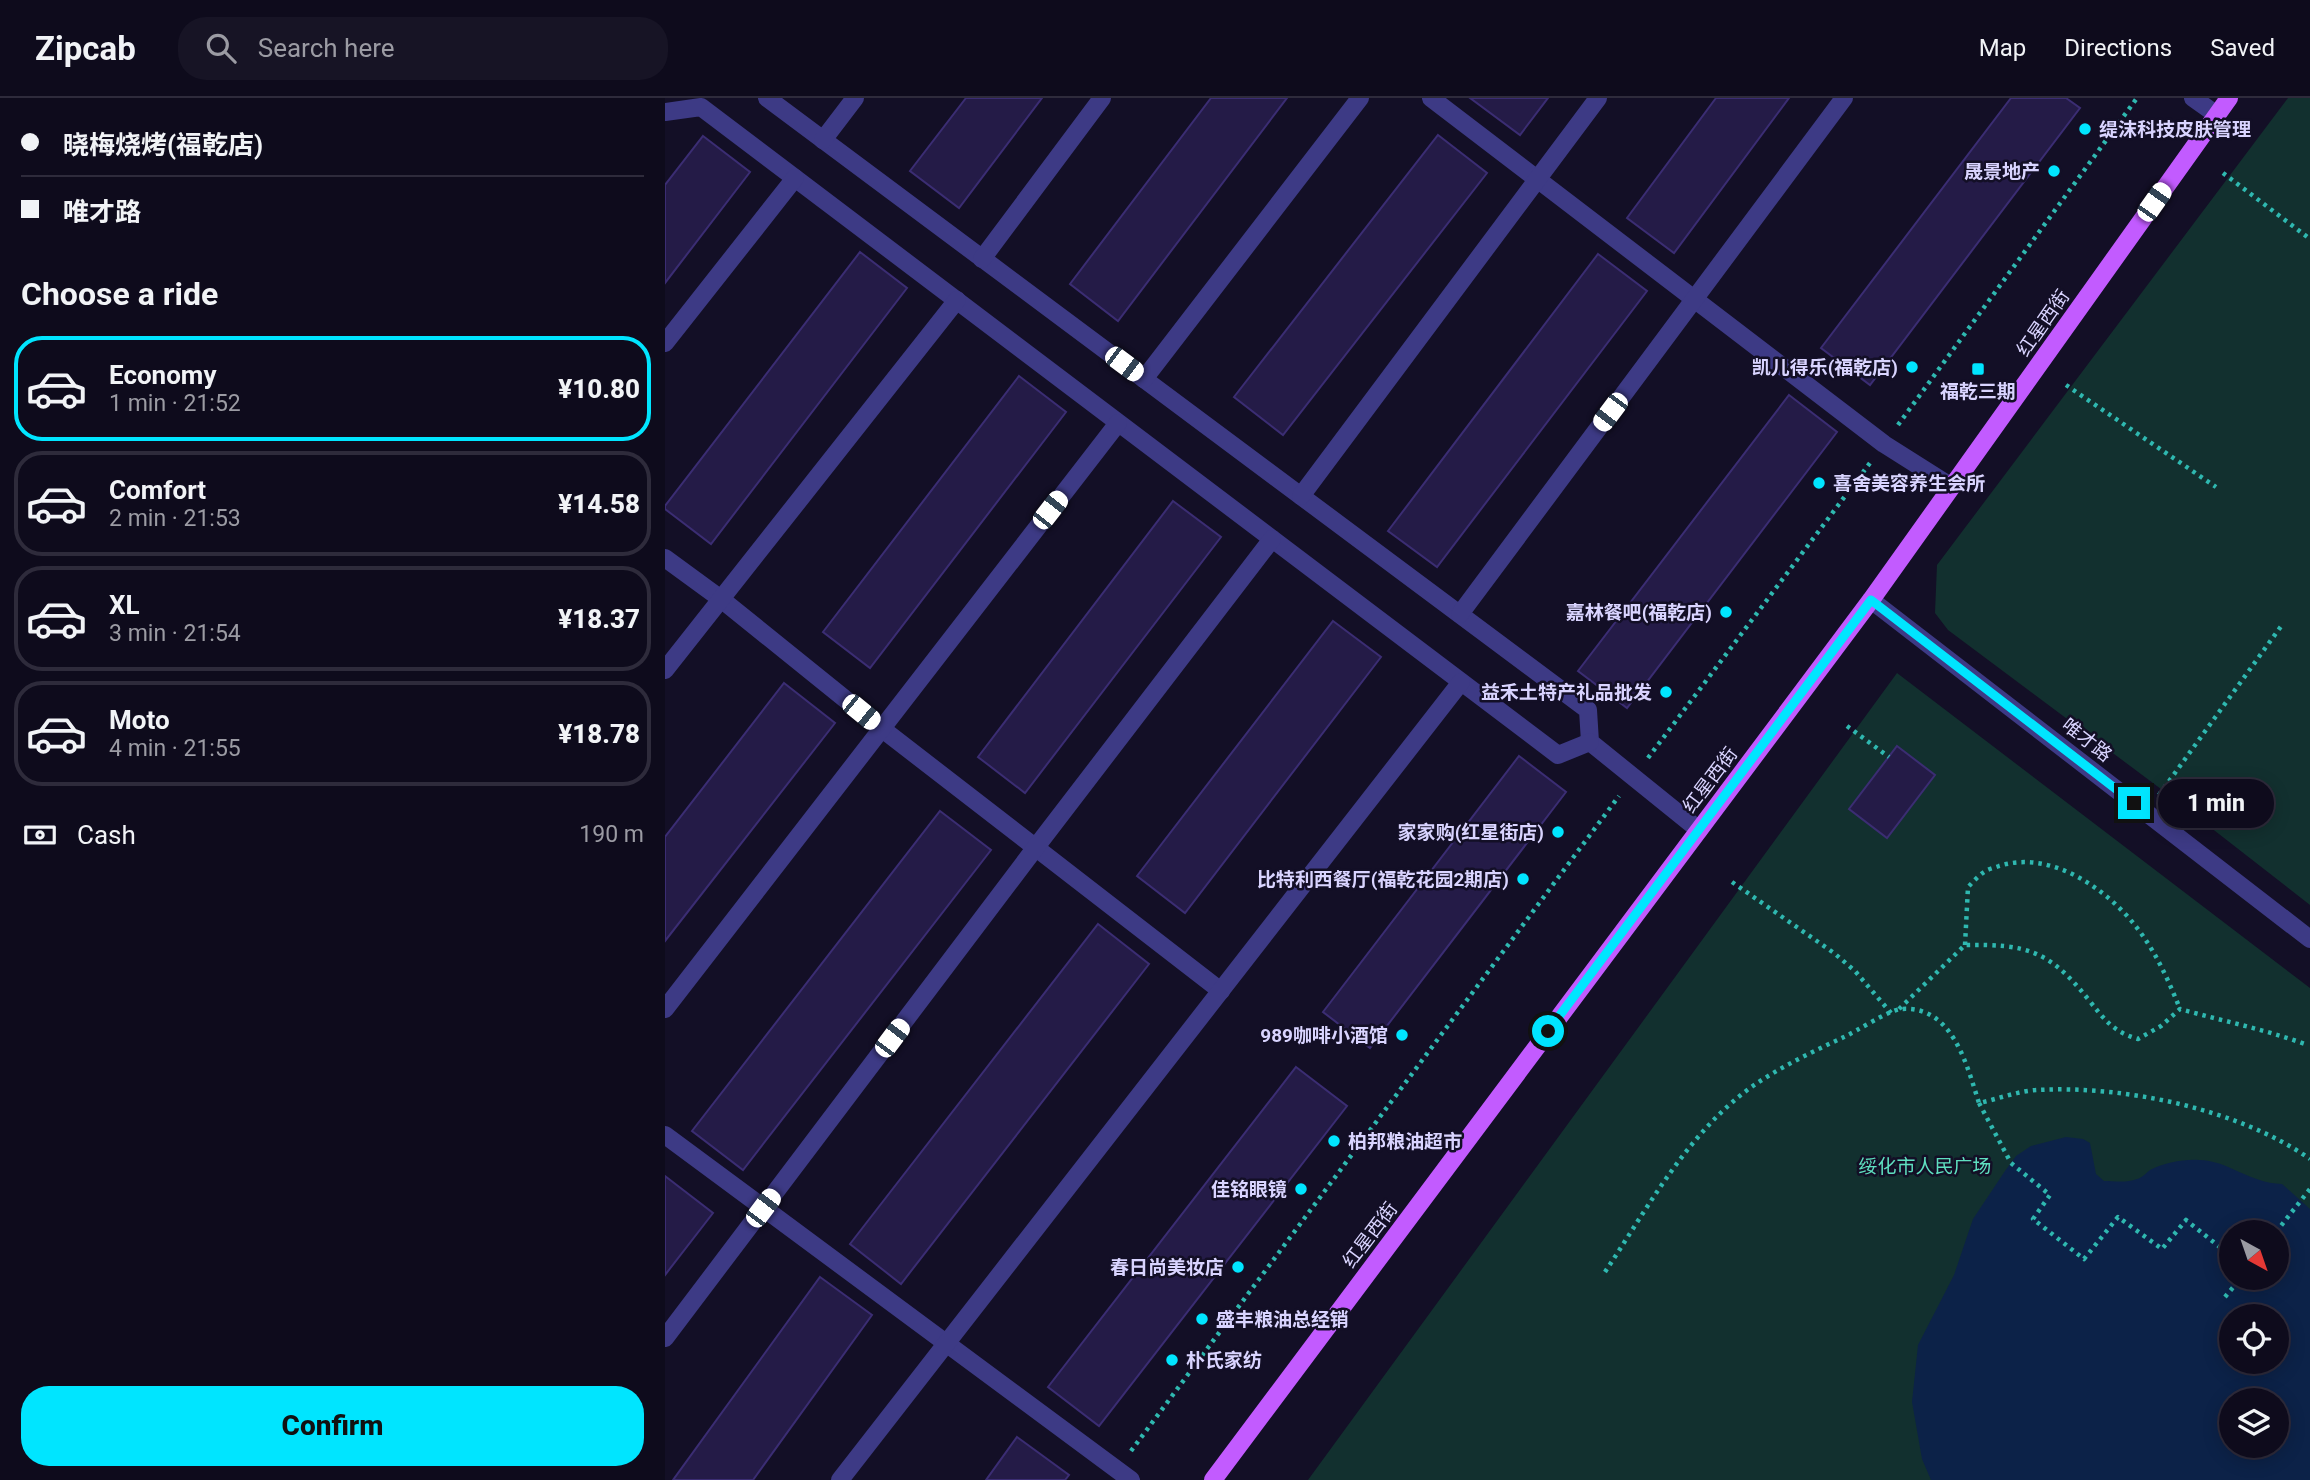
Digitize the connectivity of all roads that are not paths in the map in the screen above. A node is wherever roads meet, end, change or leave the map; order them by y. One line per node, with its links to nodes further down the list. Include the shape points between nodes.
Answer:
1 (767, 98): 13 (street)
2 (855, 98): 13 (street)
3 (1101, 98): 16 (street)
4 (1360, 98): 20 (street)
5 (1431, 98): 15 (street)
6 (1598, 98): 15 (street)
7 (1844, 98): 18 (street)
8 (2193, 98): 12 (street)
9 (2229, 98): 12 (main road, 红星西街)
10 (704, 102): 11 (street); 14 (street)
11 (665, 112)
12 (2217, 114): 22 (main road, 红星西街)
13 (823, 140): 16 (street)
14 (795, 178): 17 (street); 19 (street)
15 (1538, 178): 18 (street); 23 (street)
16 (982, 259): 20 (street)
17 (957, 300): 21 (street); 26 (street)
18 (1693, 300): 22 (street, via 1884,444); 28 (street)
19 (665, 343)
20 (1144, 379): 23 (street)
21 (1118, 423): 24 (street); 31 (street)
22 (1952, 487): 27 (main road, 红星西街)
23 (1301, 496): 28 (street)
24 (1272, 539): 30 (street); 34 (street)
25 (665, 558): 26 (street)
26 (721, 599): 29 (street); 31 (street)
27 (1871, 600): 33 (main road, 红星西街); 35 (street, 唯才路)
28 (1460, 614): 32 (street, via 1588,710)
29 (665, 670)
30 (1461, 682): 32 (street, via 1557,755); 36 (street)
31 (881, 728): 34 (street); 37 (street)
32 (1590, 742): 33 (street)
33 (1699, 830): 44 (main road, 红星西街)
34 (1036, 847): 36 (street); 39 (street)
35 (2310, 939)
36 (1221, 991): 41 (street)
37 (665, 1009)
38 (665, 1135): 39 (street)
39 (763, 1208): 40 (street); 41 (street)
40 (665, 1338)
41 (946, 1344): 42 (street); 43 (street)
42 (840, 1480)
43 (1131, 1480)
44 (1213, 1480)

